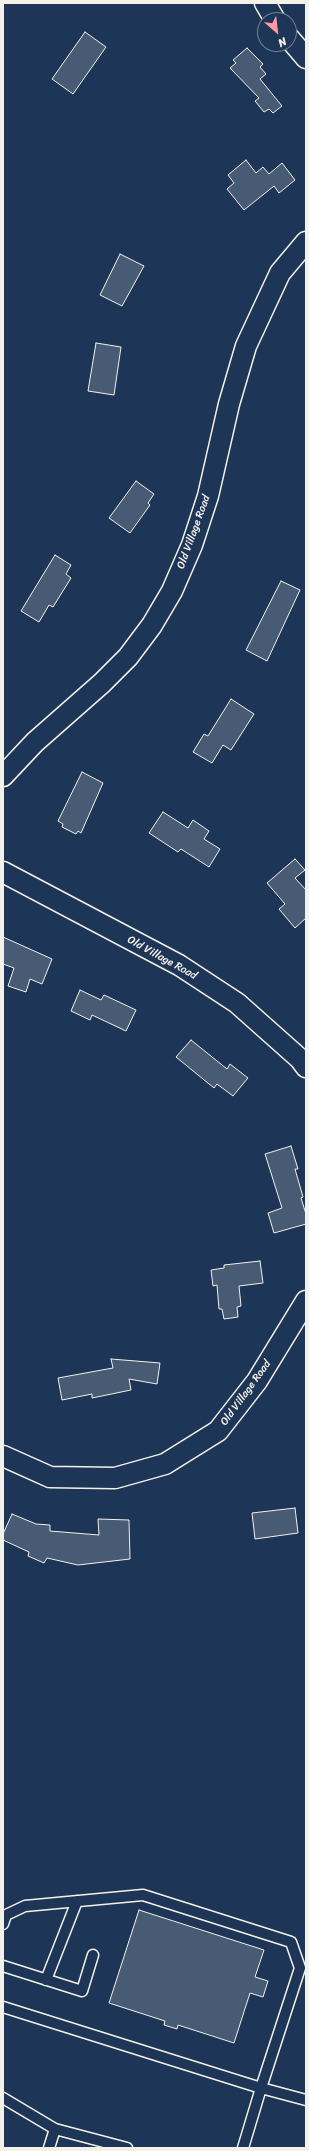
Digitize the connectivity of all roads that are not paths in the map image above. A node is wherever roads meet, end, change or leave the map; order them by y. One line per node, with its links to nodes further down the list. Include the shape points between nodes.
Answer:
1 (265, 3): 2 (street)
2 (270, 12)
3 (297, 47): 4 (street)
4 (306, 58)
5 (306, 242): 6 (street, Old Village Road, via 280,273 246,346 229,404 208,496 192,546 172,591 128,656 102,683 35,742)
6 (3, 776)
7 (3, 872): 8 (street, Old Village Road, via 179,965 237,1003)
8 (306, 1067)
9 (306, 1301): 10 (street, Old Village Road, via 258,1381 218,1431 164,1464 115,1478 50,1477)
10 (3, 1456)
11 (77, 1901): 12 (lane, via 25,1906 6,1915); 15 (lane, via 143,1895 291,1942); 16 (lane)
12 (3, 1924)
13 (93, 1955): 16 (lane, via 82,1991)
14 (3, 1966): 16 (lane)
15 (303, 1969): 18 (lane)
16 (46, 1980)
17 (3, 2007): 18 (lane)
18 (261, 2088): 20 (lane); 24 (lane)
19 (3, 2098): 21 (lane)
20 (306, 2100)
21 (55, 2129): 22 (lane); 23 (lane)
22 (50, 2148)
23 (127, 2148)
24 (243, 2148)

